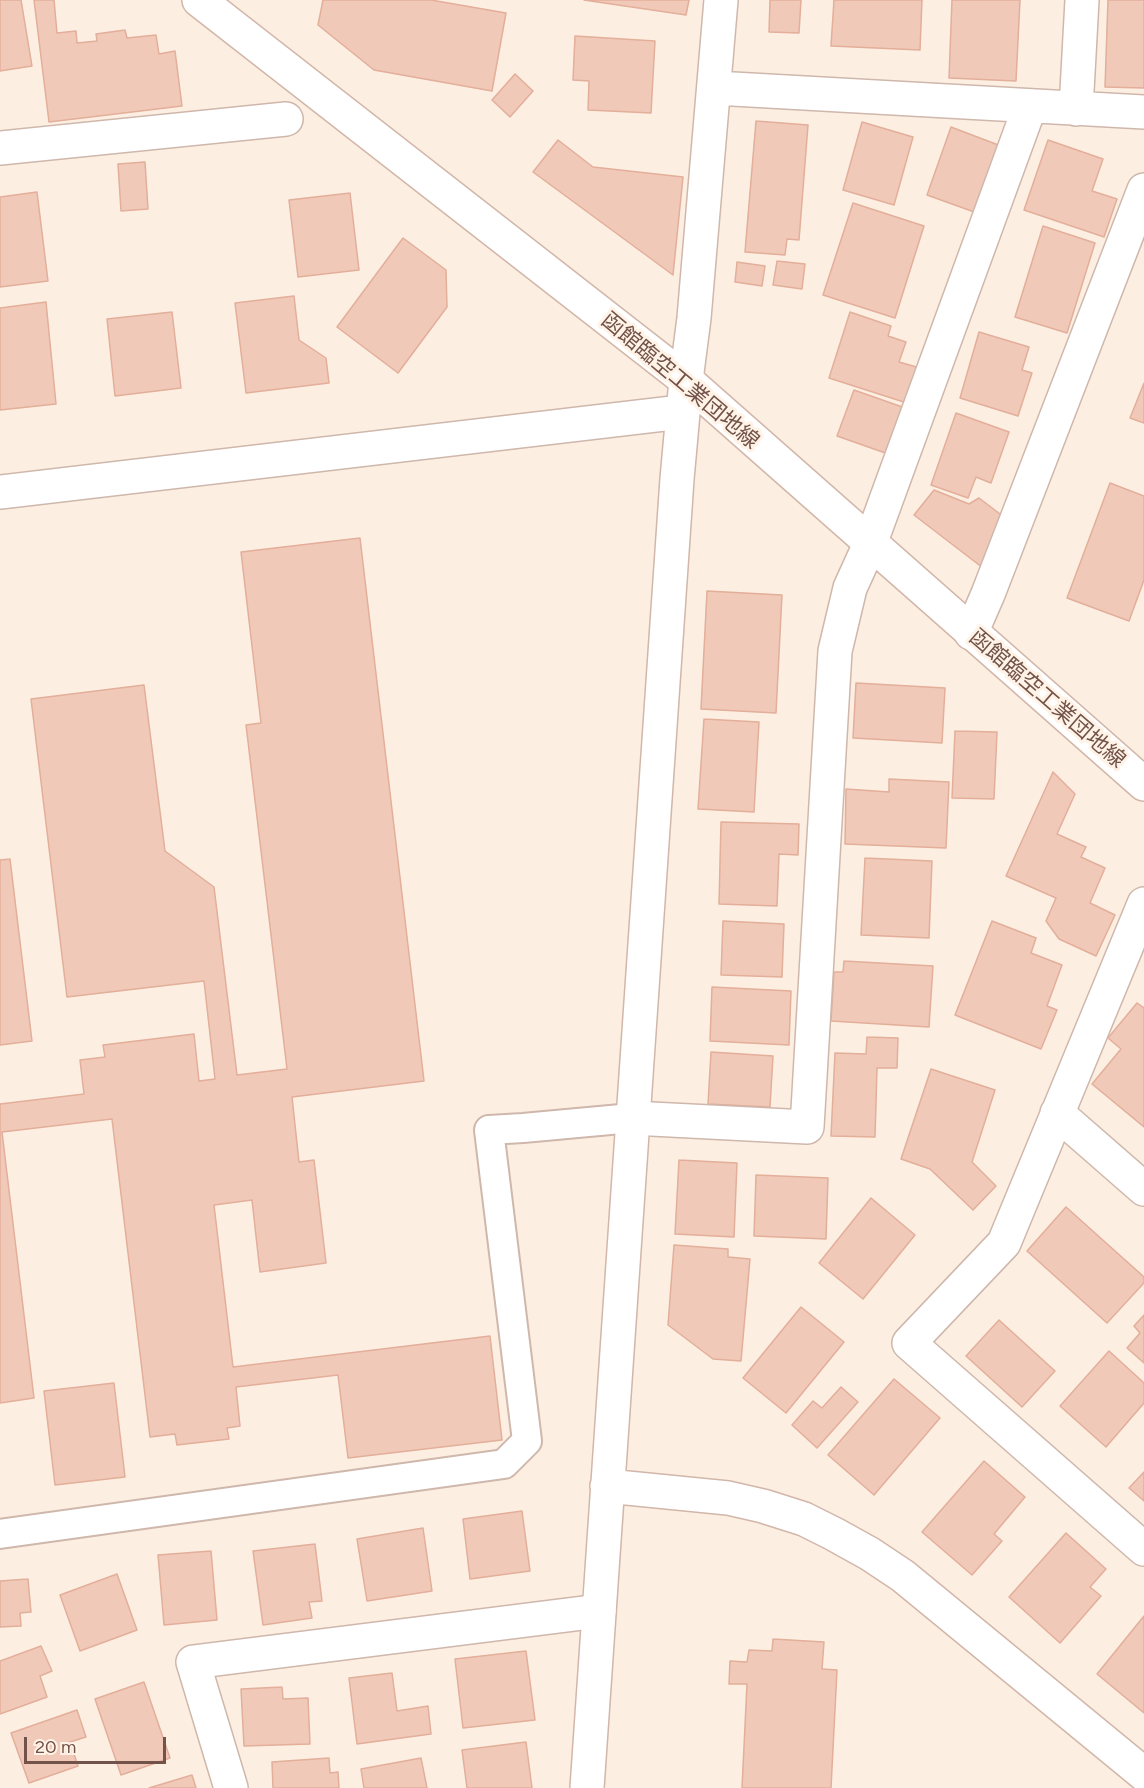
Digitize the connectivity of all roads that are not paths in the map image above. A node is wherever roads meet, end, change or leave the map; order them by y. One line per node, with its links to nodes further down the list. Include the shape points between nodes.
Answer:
1 (198, 0): 11 (street, 函館臨空工業団地線)
2 (721, 0): 4 (street)
3 (1082, 0): 6 (street)
4 (715, 88): 5 (street); 11 (street)
5 (1030, 106): 6 (street); 13 (street)
6 (1076, 109): 7 (street)
7 (1144, 112)
8 (286, 119): 9 (street)
9 (0, 148)
10 (1144, 190): 14 (street)
11 (683, 396): 12 (street); 13 (street, 函館臨空工業団地線); 18 (street)
12 (0, 492)
13 (870, 544): 14 (street, 函館臨空工業団地線); 18 (street, via 850,588 835,651 807,1126)
14 (971, 633): 15 (street, 函館臨空工業団地線)
15 (1144, 784)
16 (1144, 904): 17 (street)
17 (1057, 1113): 19 (street); 22 (street, via 1004,1243 909,1343)
18 (632, 1118): 20 (street); 21 (lane, via 489,1130 527,1441 504,1464)
19 (1144, 1189)
20 (607, 1486): 23 (street); 24 (street, via 728,1498 804,1519 834,1534 903,1576)
21 (0, 1534)
22 (1144, 1549)
23 (599, 1611): 25 (street, via 193,1662); 26 (street)
24 (1144, 1774)
25 (231, 1788)
26 (587, 1788)

